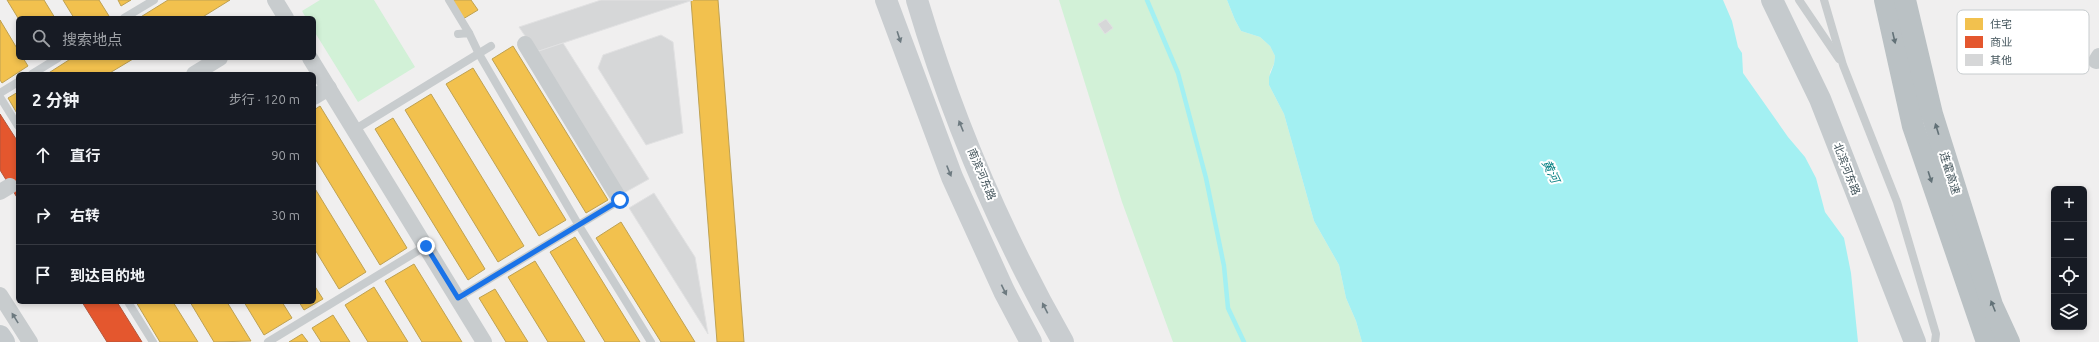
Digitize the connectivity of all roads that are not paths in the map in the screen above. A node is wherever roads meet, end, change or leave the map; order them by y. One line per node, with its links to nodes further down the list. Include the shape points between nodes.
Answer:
1 (154, 0): 11 (lane)
2 (275, 0): 12 (street)
3 (449, 0): 13 (lane)
4 (886, 0): 44 (main road, one-way to 44, via 952,177)
5 (917, 0): 45 (main road, 南滨河东路, one-way to 5, via 1028,277 977,165 935,56)
6 (1772, 0): 46 (main road, 北滨河东路, via 1820,98)
7 (1799, 0): 21 (lane)
8 (1824, 0): 21 (lane)
9 (1885, 0): 48 (highway, 连霍高速, one-way to 48, via 1913,126)
10 (1905, 0): 49 (highway, 连霍高速, one-way to 10, via 1992,305 1932,114)
11 (127, 16)
12 (285, 16)
13 (469, 33): 14 (lane); 17 (lane)
14 (458, 34)
15 (525, 44): 31 (street)
16 (491, 46): 17 (lane)
17 (479, 54): 30 (lane); 32 (lane)
18 (55, 60): 22 (lane)
19 (217, 60): 23 (street)
20 (311, 60): 25 (street)
21 (1843, 65): 47 (lane, via 1897,202 1936,334)
22 (35, 72)
23 (197, 72)
24 (16, 83): 26 (lane)
25 (329, 88): 27 (street); 30 (street)
26 (0, 93)
27 (316, 96)
28 (0, 97): 29 (lane)
29 (16, 123)
30 (354, 130): 33 (street)
31 (620, 200): 32 (lane)
32 (578, 224): 35 (lane); 43 (lane)
33 (426, 246): 35 (street); 41 (lane)
34 (0, 295): 39 (street, one-way to 34)
35 (458, 298): 42 (street)
36 (129, 304): 40 (lane)
37 (0, 336): 38 (main road)
38 (4, 342)
39 (30, 342)
40 (153, 342)
41 (268, 342)
42 (484, 342)
43 (651, 342)
44 (1031, 342)
45 (1063, 342)
46 (1914, 342)
47 (1935, 342)
48 (1986, 342)
49 (2009, 342)

